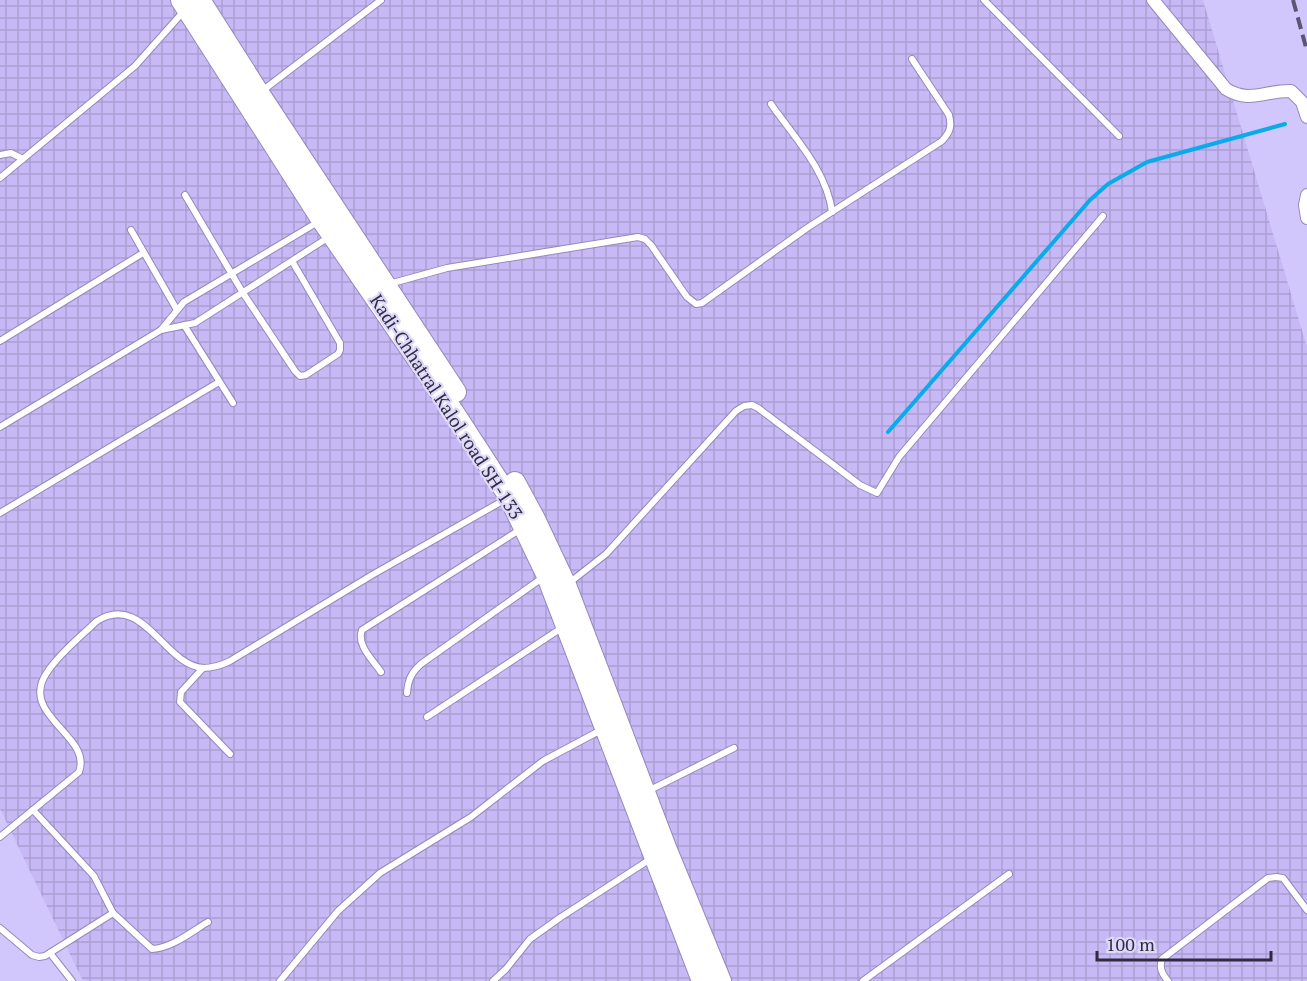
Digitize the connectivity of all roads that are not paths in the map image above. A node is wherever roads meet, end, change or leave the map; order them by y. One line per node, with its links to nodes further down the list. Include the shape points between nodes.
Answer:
1 (381, 0): 6 (lane)
2 (984, 0): 9 (lane)
3 (1154, 0): 8 (street, via 1235,95 1247,98 1291,91 1302,102)
4 (189, 3): 6 (main road, Kadi-Chhatral Kalol road SH-133); 11 (lane, via 135,66); 18 (main road, Kadi-Chhatral Kalol road SH-133)
5 (912, 59): 15 (lane, via 949,115 950,132)
6 (259, 93): 23 (main road, Kadi-Chhatral Kalol road SH-133)
7 (771, 104): 15 (lane, via 818,172 829,194)
8 (1307, 117)
9 (1119, 136)
10 (0, 155): 11 (lane, via 11,153)
11 (23, 159): 12 (lane)
12 (0, 178)
13 (185, 195): 22 (lane)
14 (1307, 195): 17 (street)
15 (832, 212): 23 (lane, via 696,304 651,245 638,237 447,268)
16 (1103, 216): 35 (lane, via 899,457 877,493 860,485 758,408 744,406 606,554)
17 (1307, 218)
18 (327, 227): 21 (lane); 22 (lane); 32 (main road, Kadi-Chhatral Kalol road SH-133)
19 (131, 230): 20 (lane)
20 (143, 254): 25 (lane); 28 (lane)
21 (292, 261): 24 (lane); 24 (lane, via 340,343 338,354 306,375 295,371)
22 (233, 273): 24 (lane); 25 (lane)
23 (386, 285): 35 (main road, Kadi-Chhatral Kalol road SH-133, via 520,490 536,519)
24 (243, 292): 26 (lane, via 195,323)
25 (177, 310): 27 (lane)
26 (184, 325): 27 (lane); 29 (lane)
27 (160, 330): 31 (lane)
28 (0, 341)
29 (219, 382): 30 (lane); 33 (lane)
30 (233, 403)
31 (0, 427)
32 (509, 497): 34 (main road, Kadi-Chhatral Kalol road SH-133); 37 (lane, via 230,661)
33 (0, 513)
34 (524, 527): 35 (main road, Kadi-Chhatral Kalol road SH-133); 38 (lane, via 362,630 362,644)
35 (557, 576): 36 (main road, Kadi-Chhatral Kalol road SH-133); 39 (lane, via 421,664 412,672); 44 (main road, Kadi-Chhatral Kalol road SH-133)
36 (566, 625): 40 (lane); 41 (main road, Kadi-Chhatral Kalol road SH-133)
37 (203, 668): 43 (lane, via 181,692 180,702); 45 (lane, via 191,665 128,615 116,613 97,621 47,671 42,682 43,707 77,748 82,765 72,779)
38 (381, 672)
39 (407, 693)
40 (426, 717)
41 (606, 728): 47 (main road, Kadi-Chhatral Kalol road SH-133); 55 (lane, via 543,761 471,817 380,873 338,911)
42 (734, 748): 44 (lane)
43 (230, 754)
44 (645, 792): 58 (main road, Kadi-Chhatral Kalol road SH-133)
45 (33, 810): 46 (lane); 50 (lane, via 94,876)
46 (0, 837)
47 (655, 856): 56 (lane, via 530,939); 57 (main road, Kadi-Chhatral Kalol road SH-133)
48 (1009, 874): 59 (lane)
49 (1307, 910): 60 (lane, via 1283,878 1268,878 1162,959 1161,969)
50 (113, 913): 51 (lane, via 152,949 169,945); 53 (lane)
51 (208, 922)
52 (0, 928): 53 (lane, via 32,955)
53 (50, 953): 54 (lane)
54 (72, 981)
55 (280, 981)
56 (493, 981)
57 (702, 981)
58 (721, 981)
59 (863, 981)
60 (1168, 981)

